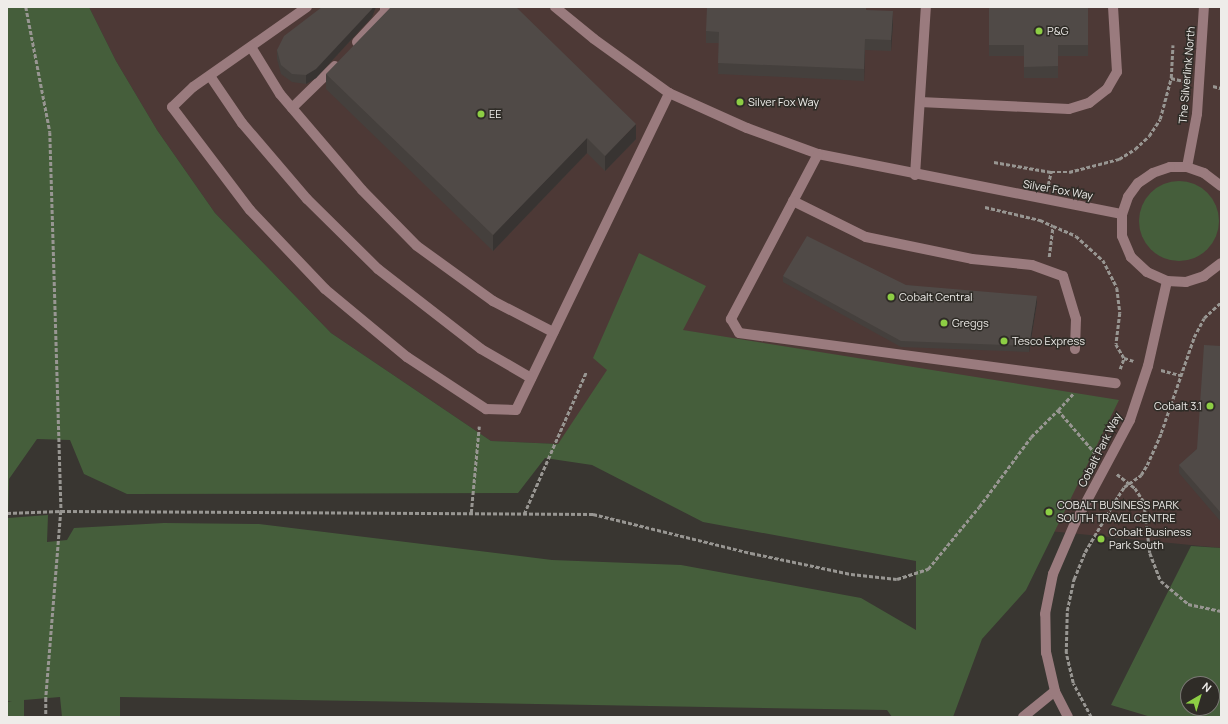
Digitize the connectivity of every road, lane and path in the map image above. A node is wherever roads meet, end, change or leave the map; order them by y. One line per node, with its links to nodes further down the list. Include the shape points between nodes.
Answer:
1 (26, 7): 38 (path, via 50,132)
2 (307, 7): 9 (street)
3 (385, 7): 13 (street, via 385,12)
4 (926, 7): 12 (street)
5 (1113, 7): 12 (street, via 1117,72 1107,89 1089,103 1069,109)
6 (1204, 7): 16 (street, The Silverlink North, via 1197,114)
7 (560, 9): 11 (street, Silver Fox Way, via 629,66)
8 (1173, 45): 15 (path, via 1171,78 1160,119 1149,136 1135,149 1119,158 1069,172 1051,172)
9 (251, 47): 10 (street); 13 (street, via 280,94)
10 (210, 76): 31 (street, via 242,123 306,199 378,269 481,349); 31 (street, via 172,107 250,210 325,289 407,357 486,409 516,410)
11 (669, 92): 14 (street, Silver Fox Way, via 747,128); 27 (street)
12 (920, 102): 17 (street)
13 (292, 108): 27 (street, via 362,190 417,246 493,301)
14 (818, 154): 17 (street, Silver Fox Way); 19 (street)
15 (994, 162)
16 (1187, 167): 18 (street, via 1204,173); 21 (street, via 1170,167 1143,180 1128,197)
17 (916, 175): 21 (street, Silver Fox Way)
18 (1221, 186)
19 (793, 201): 24 (street, via 866,237 972,259 1032,265); 32 (street, via 731,320 740,333)
20 (985, 207): 22 (path, via 1040,220)
21 (1122, 214): 25 (street, via 1122,236 1131,257 1147,272)
22 (1053, 226): 24 (path); 29 (path, via 1076,236 1103,260 1117,288 1120,313 1116,344)
23 (1220, 264): 25 (street, via 1204,276 1186,282)
24 (1047, 270): 28 (street, via 1063,276 1076,319)
25 (1168, 281): 36 (street, Cobalt Park Way, via 1140,391 1130,420)
26 (1221, 302): 37 (path, via 1210,310 1199,327 1157,444 1141,475)
27 (553, 332): 31 (street)
28 (1075, 349)
29 (1124, 358)
30 (586, 372): 41 (path)
31 (531, 378)
32 (1086, 379): 33 (street); 34 (path)
33 (1116, 383)
34 (1058, 410): 36 (path); 41 (path, via 1031,437 979,507 928,569 897,579 851,574 751,553 593,514)
35 (479, 426): 40 (path)
36 (1107, 466): 37 (path); 43 (street, Cobalt Park Way, via 1075,523 1053,574 1044,633)
37 (1130, 483): 42 (path, via 1145,507 1150,553 1161,581 1188,604); 47 (path, via 1115,501 1085,552 1074,579 1068,605 1066,653 1073,682)
38 (61, 511): 39 (path); 40 (path); 44 (path)
39 (7, 513)
40 (471, 514): 41 (path)
41 (524, 514)
42 (1221, 611)
43 (1055, 691): 45 (street); 46 (street, Cobalt Park Way)
44 (46, 717)
45 (1023, 717)
46 (1068, 717)
47 (1091, 717)

